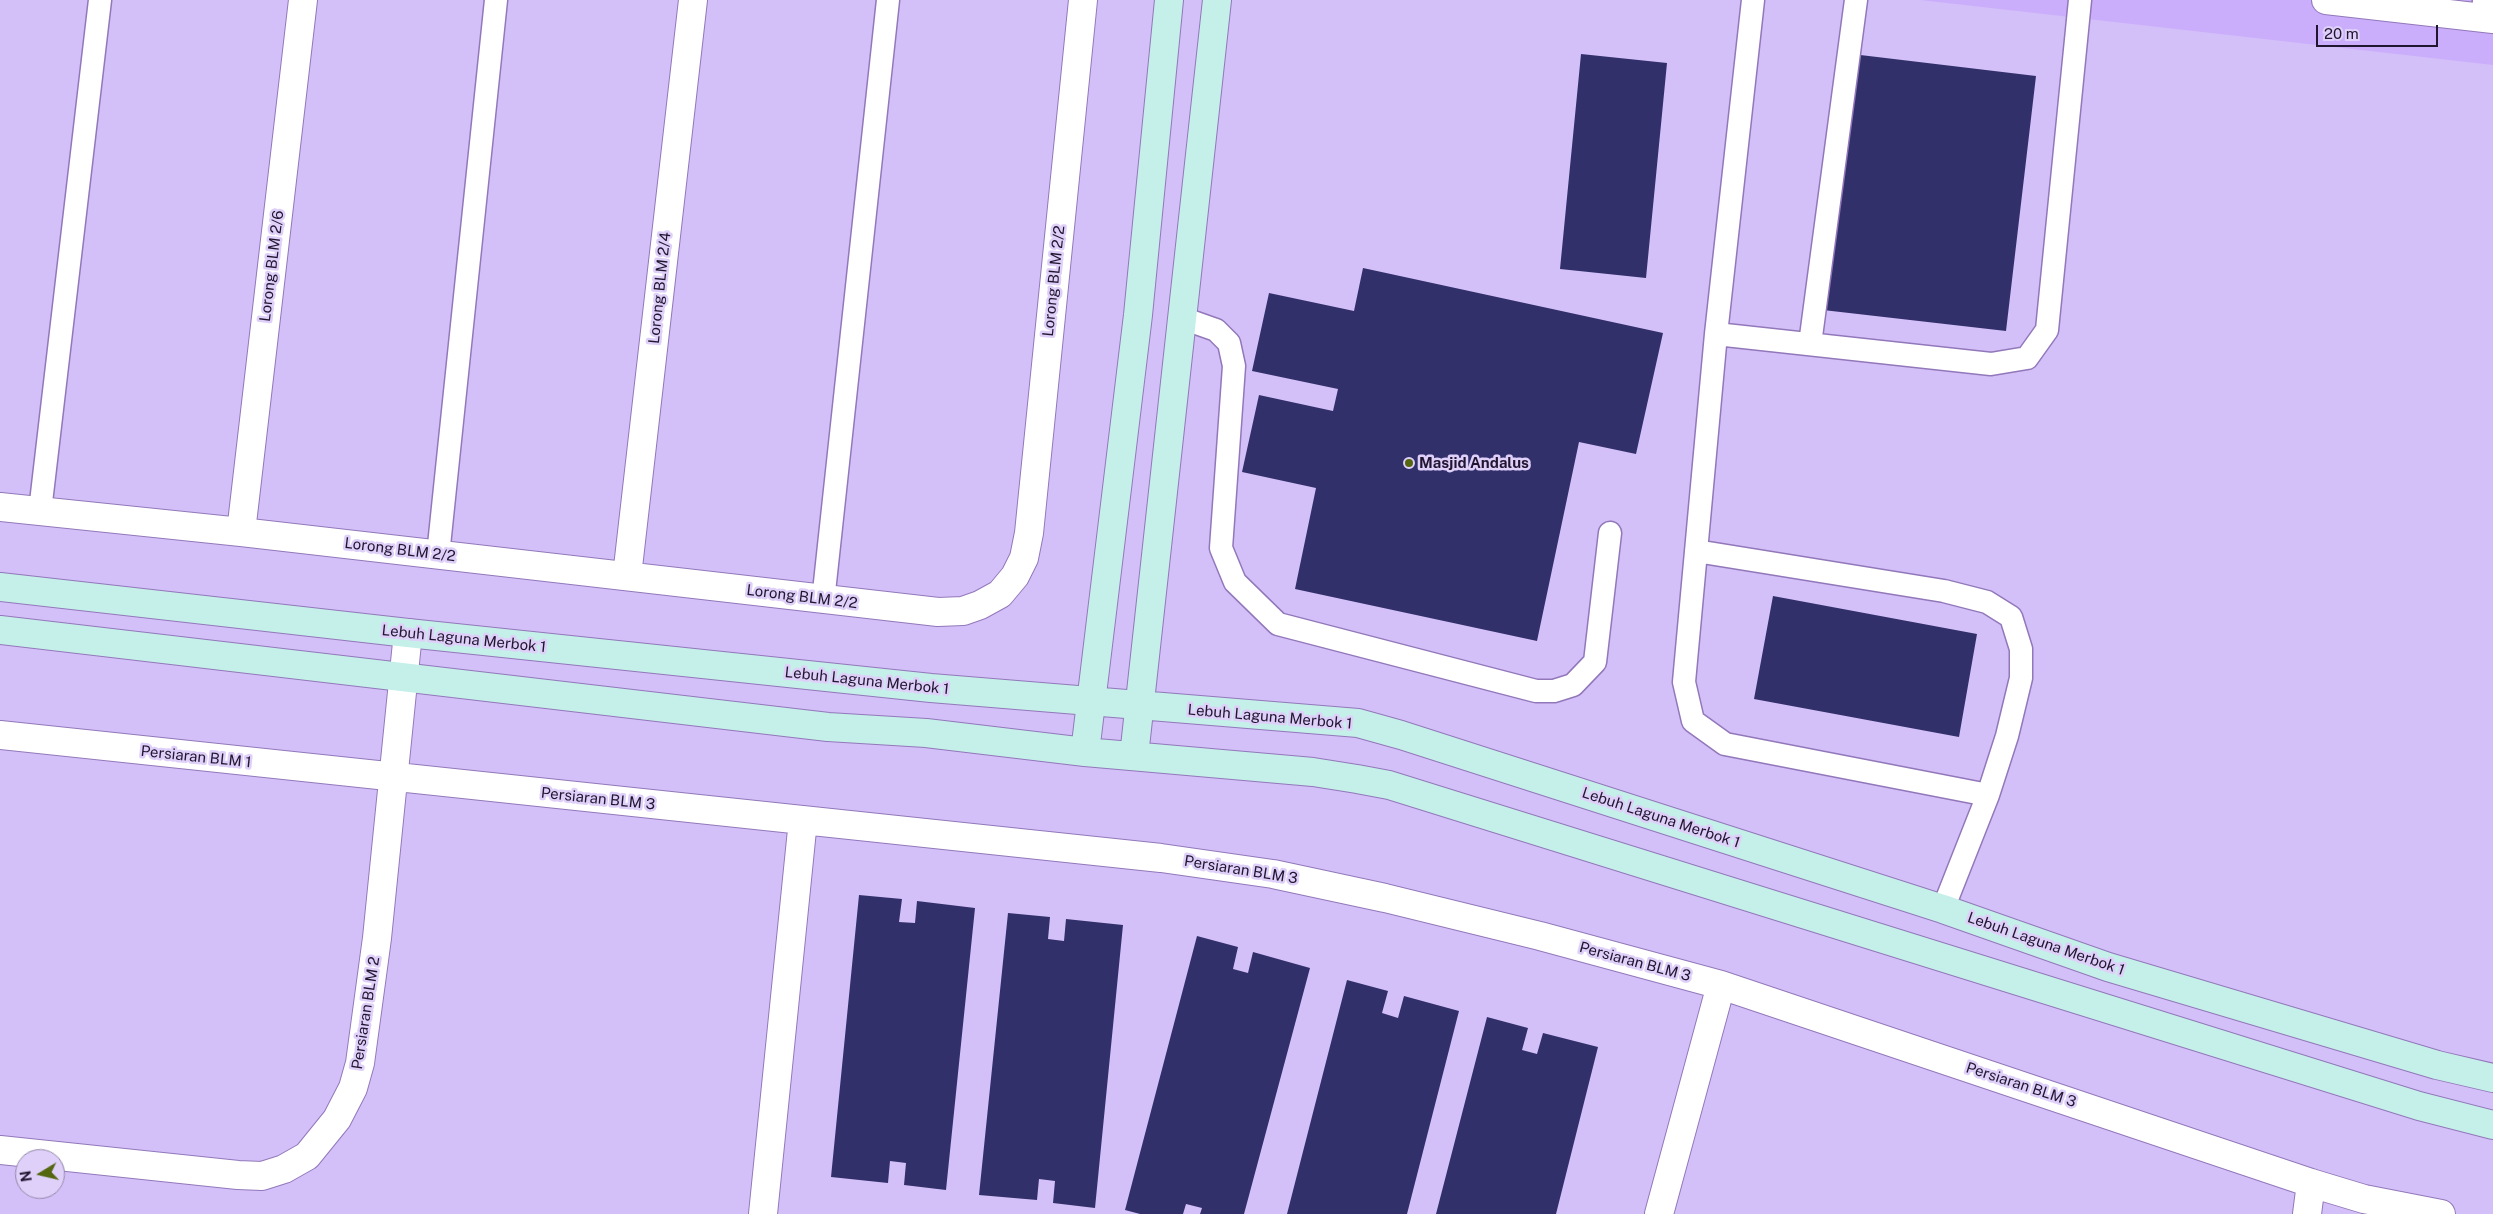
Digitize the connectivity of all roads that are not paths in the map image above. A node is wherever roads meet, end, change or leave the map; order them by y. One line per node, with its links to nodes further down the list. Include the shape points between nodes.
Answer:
1 (100, 0): 18 (lane)
2 (303, 0): 19 (street, Lorong BLM 2/6)
3 (496, 0): 22 (lane)
4 (693, 0): 23 (street, Lorong BLM 2/4)
5 (888, 0): 25 (lane)
6 (1083, 0): 25 (street, Lorong BLM 2/2, via 1030,533 1024,558 1000,594 963,611 938,612)
7 (1170, 0): 29 (street, via 1138,315)
8 (1217, 0): 14 (street)
9 (1753, 0): 15 (lane)
10 (1856, 0): 16 (lane)
11 (2080, 0): 16 (lane, via 2047,330 2027,358 1991,364)
12 (2326, 0): 13 (street)
13 (2487, 12)
14 (1182, 318): 20 (lane, via 1216,330 1229,343 1234,366 1221,548 1236,582 1278,624 1536,691 1554,691 1572,685 1595,662); 30 (street)
15 (1716, 334): 16 (lane); 21 (lane)
16 (1810, 344)
17 (0, 507): 18 (street, Lorong BLM 2/2)
18 (40, 511): 19 (street, Lorong BLM 2/2)
19 (241, 532): 22 (street, Lorong BLM 2/2)
20 (1610, 533)
21 (1696, 551): 35 (lane, via 1684,682 1693,721 1725,744); 35 (lane, via 1944,591 1987,602 2011,617 2021,649 2021,678)
22 (438, 555): 23 (street, Lorong BLM 2/2)
23 (628, 576): 25 (street, Lorong BLM 2/2)
24 (0, 587): 27 (street, Lebuh Laguna Merbok 1)
25 (823, 600)
26 (0, 630): 28 (street)
27 (408, 633): 28 (street, Persiaran BLM 2); 29 (street, Lebuh Laguna Merbok 1)
28 (403, 677): 32 (street, via 828,727 926,733); 34 (street, Persiaran BLM 2)
29 (1091, 702): 30 (street, Lebuh Laguna Merbok 1); 32 (street)
30 (1139, 706): 33 (street); 37 (street, Lebuh Laguna Merbok 1, via 1358,723)
31 (0, 735): 34 (street, Persiaran BLM 1)
32 (1086, 752): 33 (street)
33 (1134, 756): 40 (street, via 1313,772 1389,785 2354,1086)
34 (393, 778): 36 (street, Persiaran BLM 3); 41 (street, Persiaran BLM 2, via 377,938 360,1063 353,1088 337,1120 307,1156 269,1174 238,1175)
35 (1988, 795): 37 (lane)
36 (803, 820): 38 (street, Persiaran BLM 3, via 1161,858 1273,874 1540,936); 43 (street)
37 (1943, 908): 39 (street, Lebuh Laguna Merbok 1, via 2108,967 2437,1065)
38 (1721, 985): 42 (street, Persiaran BLM 3); 44 (street)
39 (2493, 1078)
40 (2493, 1125)
41 (0, 1150)
42 (2311, 1183): 45 (street); 46 (street, Persiaran BLM 3, via 2364,1199)
43 (763, 1214)
44 (1659, 1214)
45 (2307, 1214)
46 (2441, 1214)

